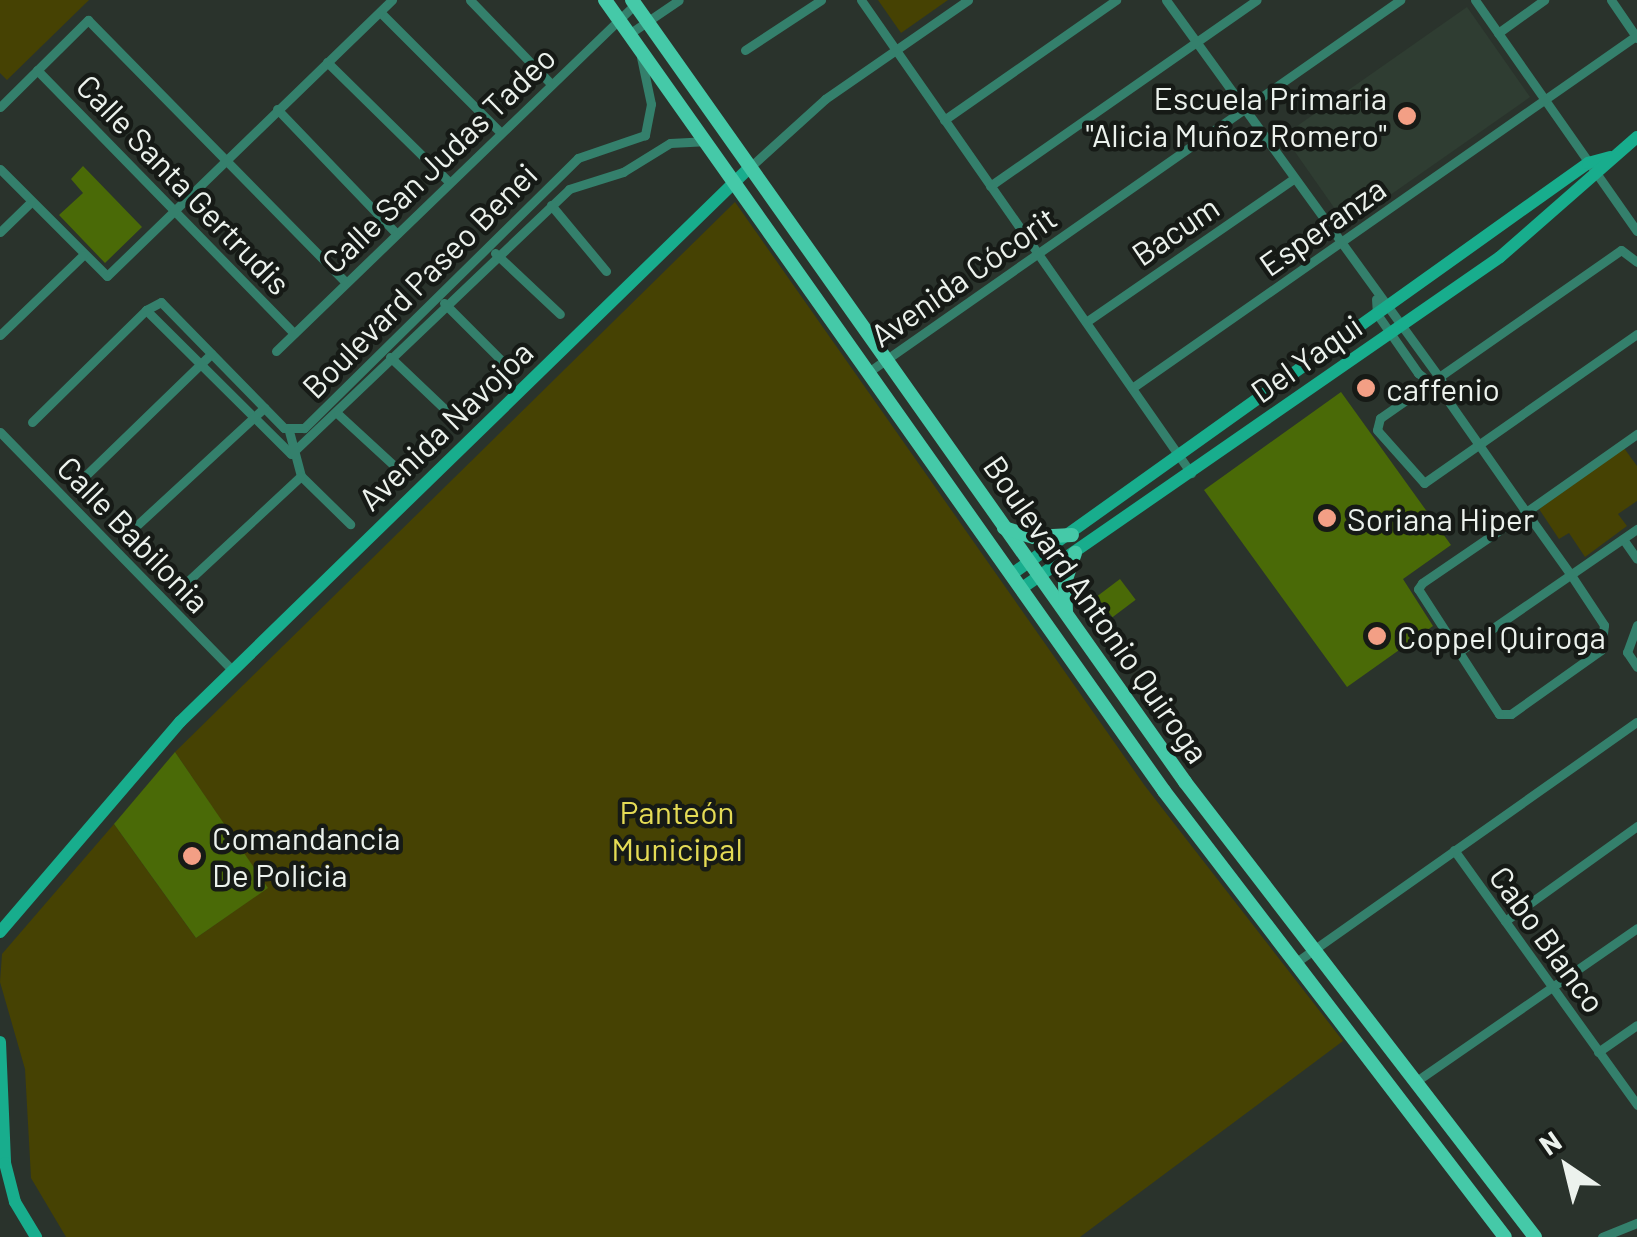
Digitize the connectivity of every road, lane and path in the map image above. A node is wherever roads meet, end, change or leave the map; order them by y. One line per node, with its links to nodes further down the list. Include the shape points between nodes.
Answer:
1 (392, 0): 16 (street)
2 (470, 0): 28 (street)
3 (605, 0): 17 (main road, Boulevard Antonio Quiroga)
4 (679, 0): 18 (street)
5 (821, 0): 24 (street)
6 (861, 0): 25 (street)
7 (968, 0): 25 (street, Avenida Navojoa)
8 (1116, 0): 33 (street)
9 (1166, 0): 22 (street)
10 (1257, 0): 22 (street)
11 (1400, 0): 32 (street, Avenida Cócorit)
12 (1475, 0): 19 (street)
13 (1544, 0): 19 (street)
14 (1611, 0): 21 (street)
15 (634, 2): 17 (street, Calle San Judas Tadeo); 18 (main road, Boulevard Antonio Quiroga)
16 (380, 12): 26 (street); 35 (street)
17 (618, 20): 20 (main road, Boulevard Antonio Quiroga); 28 (street, Calle San Judas Tadeo)
18 (647, 21): 20 (street); 42 (main road, Boulevard Antonio Quiroga)
19 (1498, 33): 29 (street)
20 (629, 34): 23 (main road, Boulevard Antonio Quiroga)
21 (1636, 36): 29 (street, Esperanza)
22 (1196, 43): 32 (street); 48 (street)
23 (639, 49): 34 (street, via 650,90); 37 (main road, Boulevard Antonio Quiroga)
24 (745, 50)
25 (896, 51): 33 (street); 42 (street, Avenida Navojoa)
26 (327, 62): 31 (street); 46 (street)
27 (37, 70): 30 (street); 40 (street, via 86,20); 52 (street, Calle Santa Gertrudis)
28 (551, 84): 35 (street, Calle San Judas Tadeo)
29 (1544, 100): 41 (street); 56 (street, Esperanza)
30 (0, 107)
31 (277, 110): 40 (street); 55 (street)
32 (1245, 112): 45 (street); 58 (street, Avenida Cócorit)
33 (944, 120): 48 (street)
34 (648, 130): 38 (street); 49 (street, Boulevard Paseo Benei, via 635,142 586,153)
35 (501, 132): 46 (street, Calle San Judas Tadeo)
36 (1637, 137): 39 (main road, Del Yaqui)
37 (704, 141): 38 (street, Boulevard Paseo Benei); 47 (main road, Boulevard Antonio Quiroga)
38 (659, 148): 51 (street, Boulevard Paseo Benei, via 613,177 574,185)
39 (1610, 157): 41 (main road, Del Yaqui); 44 (main road, Del Yaqui)
40 (224, 160): 52 (street); 63 (street)
41 (1588, 163): 44 (street); 65 (main road, Del Yaqui)
42 (748, 168): 47 (main road, Avenida Navojoa); 79 (main road, Boulevard Antonio Quiroga)
43 (0, 169): 50 (street)
44 (1597, 176): 53 (street); 71 (main road, Del Yaqui)
45 (1292, 180): 56 (street); 70 (street, Bacum)
46 (449, 182): 55 (street, Calle San Judas Tadeo)
47 (733, 183): 85 (main road, Boulevard Antonio Quiroga); 125 (main road, Avenida Navojoa)
48 (990, 186): 58 (street)
49 (542, 196): 51 (street); 57 (street, Boulevard Paseo Benei)
50 (31, 202): 54 (street); 59 (street)
51 (552, 206): 60 (street, Boulevard Paseo Benei); 62 (street)
52 (174, 210): 59 (street, via 108,276); 72 (street, Calle Santa Gertrudis)
53 (1637, 231)
54 (0, 232)
55 (396, 234): 63 (street, Calle San Judas Tadeo)
56 (1338, 246): 65 (street); 88 (street, Esperanza)
57 (489, 248): 60 (street); 64 (street, Boulevard Paseo Benei)
58 (1040, 254): 70 (street); 79 (street, Avenida Cócorit)
59 (83, 255): 75 (street)
60 (499, 257): 66 (street, Boulevard Paseo Benei); 68 (street)
61 (1637, 262): 86 (street, via 1622,250)
62 (606, 271)
63 (346, 283): 72 (street, Calle San Judas Tadeo)
64 (438, 298): 66 (street); 77 (street, Boulevard Paseo Benei)
65 (1383, 302): 69 (main road, Del Yaqui); 71 (street)
66 (447, 307): 80 (street, Boulevard Paseo Benei); 83 (street)
67 (146, 310): 78 (street, Boulevard Paseo Benei, via 160,302); 82 (street); 95 (street)
68 (560, 314)
69 (1377, 314): 73 (street); 101 (main road, Del Yaqui)
70 (1086, 322): 88 (street)
71 (1403, 324): 73 (main road, Del Yaqui); 81 (street)
72 (294, 333): 76 (street, Calle San Judas Tadeo)
73 (1390, 333): 84 (street); 103 (main road, Del Yaqui)
74 (1637, 334): 99 (street)
75 (0, 335)
76 (276, 351)
77 (385, 351): 80 (street); 90 (street, Boulevard Paseo Benei)
78 (212, 354): 82 (street); 91 (street, Boulevard Paseo Benei)
79 (886, 360): 85 (street, Avenida Cócorit); 109 (main road, Boulevard Antonio Quiroga)
80 (394, 361): 92 (street, Boulevard Paseo Benei); 94 (street)
81 (1432, 363): 84 (street); 86 (street)
82 (200, 366): 93 (street); 105 (street)
83 (507, 366)
84 (1418, 372): 87 (street)
85 (867, 373): 116 (main road, Boulevard Antonio Quiroga)
86 (1442, 377): 87 (street); 89 (street)
87 (1427, 386): 89 (street); 99 (street, via 1376,424 1414,480 1424,483)
88 (1132, 388): 101 (street)
89 (1442, 392): 99 (street)
90 (328, 405): 92 (street); 96 (street, Boulevard Paseo Benei)
91 (264, 408): 93 (street); 96 (street, Boulevard Paseo Benei)
92 (340, 415): 100 (street, Boulevard Paseo Benei); 102 (street)
93 (252, 420): 100 (street); 108 (street)
94 (455, 420)
95 (32, 422)
96 (289, 431): 100 (street)
97 (0, 432): 125 (street, Calle Babilonia)
98 (1637, 434): 106 (street)
99 (1480, 446): 106 (street)
100 (291, 454): 104 (street)
101 (1180, 455): 103 (street); 111 (main road, Del Yaqui)
102 (401, 472)
103 (1192, 472): 113 (main road, Del Yaqui)
104 (301, 476): 107 (street); 119 (street)
105 (82, 479)
106 (1526, 512): 117 (street); 123 (street, via 1418,589)
107 (350, 524)
108 (135, 527)
109 (1004, 528): 111 (main road, via 1034,537); 115 (main road, Boulevard Antonio Quiroga)
110 (1637, 529): 112 (street)
111 (1072, 535): 115 (main road, Del Yaqui)
112 (1623, 539): 114 (street); 117 (street)
113 (1075, 552): 118 (main road, Del Yaqui); 121 (main road, via 1063,597)
114 (1637, 559)
115 (1030, 563): 116 (main road, Del Yaqui); 118 (main road, Boulevard Antonio Quiroga)
116 (1012, 574): 120 (main road, Boulevard Antonio Quiroga)
117 (1571, 575): 123 (street); 123 (street, via 1604,625 1602,650 1505,716)
118 (1040, 576): 120 (main road, Del Yaqui); 121 (main road, Boulevard Antonio Quiroga)
119 (188, 581)
120 (1022, 588): 133 (main road, Boulevard Antonio Quiroga)
121 (1068, 618): 132 (main road, Boulevard Antonio Quiroga)
122 (1637, 625): 124 (street, via 1627,652)
123 (1457, 653)
124 (1637, 667)
125 (232, 670): 131 (main road, Avenida Navojoa)
126 (1637, 722): 128 (street)
127 (1637, 826): 129 (street)
128 (1454, 850): 129 (street, Cabo Blanco); 132 (street)
129 (1504, 920): 134 (street, Cabo Blanco)
130 (1634, 931): 134 (street)
131 (0, 932)
132 (1314, 946): 133 (street); 138 (main road, Boulevard Antonio Quiroga)
133 (1296, 963): 142 (main road, Boulevard Antonio Quiroga)
134 (1553, 987): 137 (street, Cabo Blanco); 138 (street)
135 (1637, 1025): 137 (street)
136 (1, 1047): 141 (main road, via 6,1163 14,1202)
137 (1598, 1052): 139 (street, Cabo Blanco)
138 (1415, 1082): 143 (main road, Boulevard Antonio Quiroga)
139 (1637, 1104)
140 (1637, 1223): 144 (street)
141 (36, 1237)
142 (1505, 1237)
143 (1535, 1237)
144 (1602, 1237)

